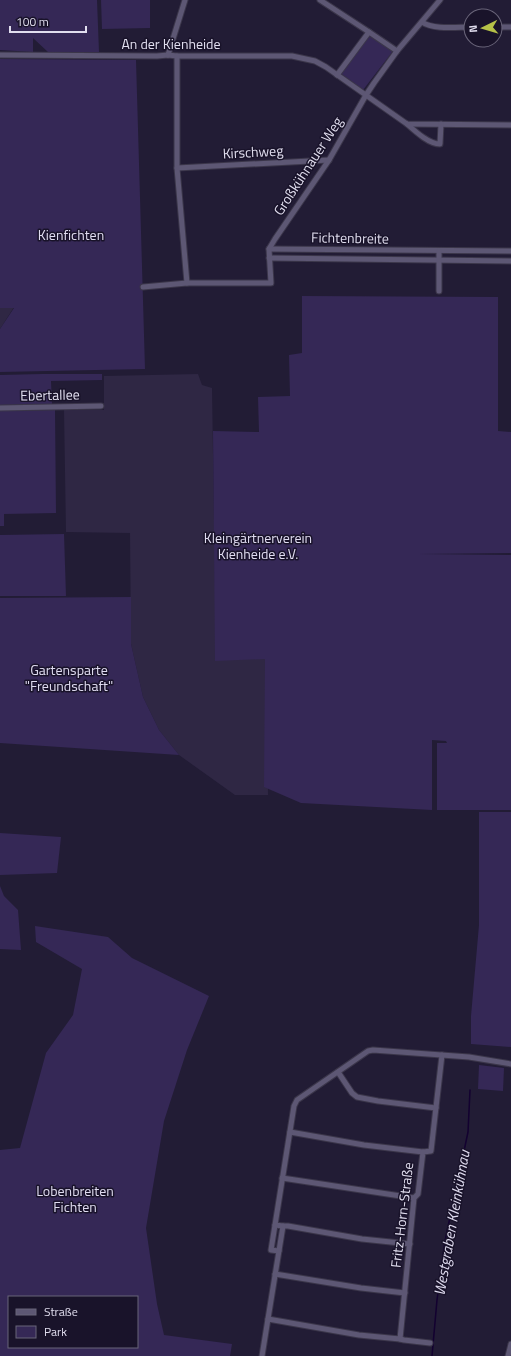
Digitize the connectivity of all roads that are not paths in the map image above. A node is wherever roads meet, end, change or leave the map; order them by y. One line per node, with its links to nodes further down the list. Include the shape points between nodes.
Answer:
1 (185, 0): 9 (street)
2 (320, 0): 6 (street)
3 (440, 0): 4 (street)
4 (422, 22): 5 (street, via 436,27); 7 (street)
5 (463, 27)
6 (369, 32): 7 (street); 11 (street)
7 (397, 51): 12 (street, Großkühnauer Weg)
8 (0, 55): 9 (street, An der Kienheide)
9 (168, 55): 10 (street, An der Kienheide)
10 (176, 56): 11 (street, An der Kienheide, via 292,56 315,61); 17 (street)
11 (337, 75): 12 (street, An der Kienheide)
12 (366, 95): 13 (street, An der Kienheide); 16 (street, Großkühnauer Weg)
13 (407, 124): 14 (street); 14 (street, An der Kienheide, via 435,144 440,144)
14 (441, 124): 15 (street)
15 (511, 125)
16 (329, 160): 17 (street, Kirschweg); 18 (street, Großkühnauer Weg)
17 (177, 168): 24 (street)
18 (270, 249): 19 (street, Fichtenbreite); 21 (street)
19 (439, 250): 20 (street, Fichtenbreite); 22 (street)
20 (511, 251)
21 (269, 258): 22 (street, Fichtenbreite); 24 (street, via 271,283)
22 (439, 260): 23 (street, Fichtenbreite); 26 (street)
23 (511, 261)
24 (187, 284): 25 (street)
25 (144, 286)
26 (439, 291)
27 (101, 406): 28 (street, Ebertallee)
28 (0, 408)
29 (442, 1055): 30 (street); 31 (street, via 373,1050); 32 (street, Fritz-Horn-Straße)
30 (511, 1064)
31 (338, 1072): 32 (street, via 357,1097); 33 (street, via 297,1100)
32 (436, 1108): 34 (street, Fritz-Horn-Straße, via 432,1151)
33 (290, 1132): 34 (street, via 364,1146); 35 (street)
34 (423, 1152): 36 (street, Fritz-Horn-Straße, via 418,1194)
35 (282, 1178): 36 (street); 37 (street)
36 (414, 1198): 39 (street, Fritz-Horn-Straße)
37 (275, 1225): 38 (street); 40 (street, via 271,1250)
38 (282, 1226): 39 (street); 40 (street)
39 (410, 1244): 42 (street, Fritz-Horn-Straße)
40 (279, 1251): 41 (street)
41 (275, 1274): 42 (street); 43 (street)
42 (405, 1293): 44 (street, Fritz-Horn-Straße)
43 (268, 1319): 44 (street, via 360,1335); 47 (street)
44 (400, 1339): 45 (street)
45 (430, 1342)
46 (511, 1344): 48 (street)
47 (262, 1356)
48 (508, 1356)

